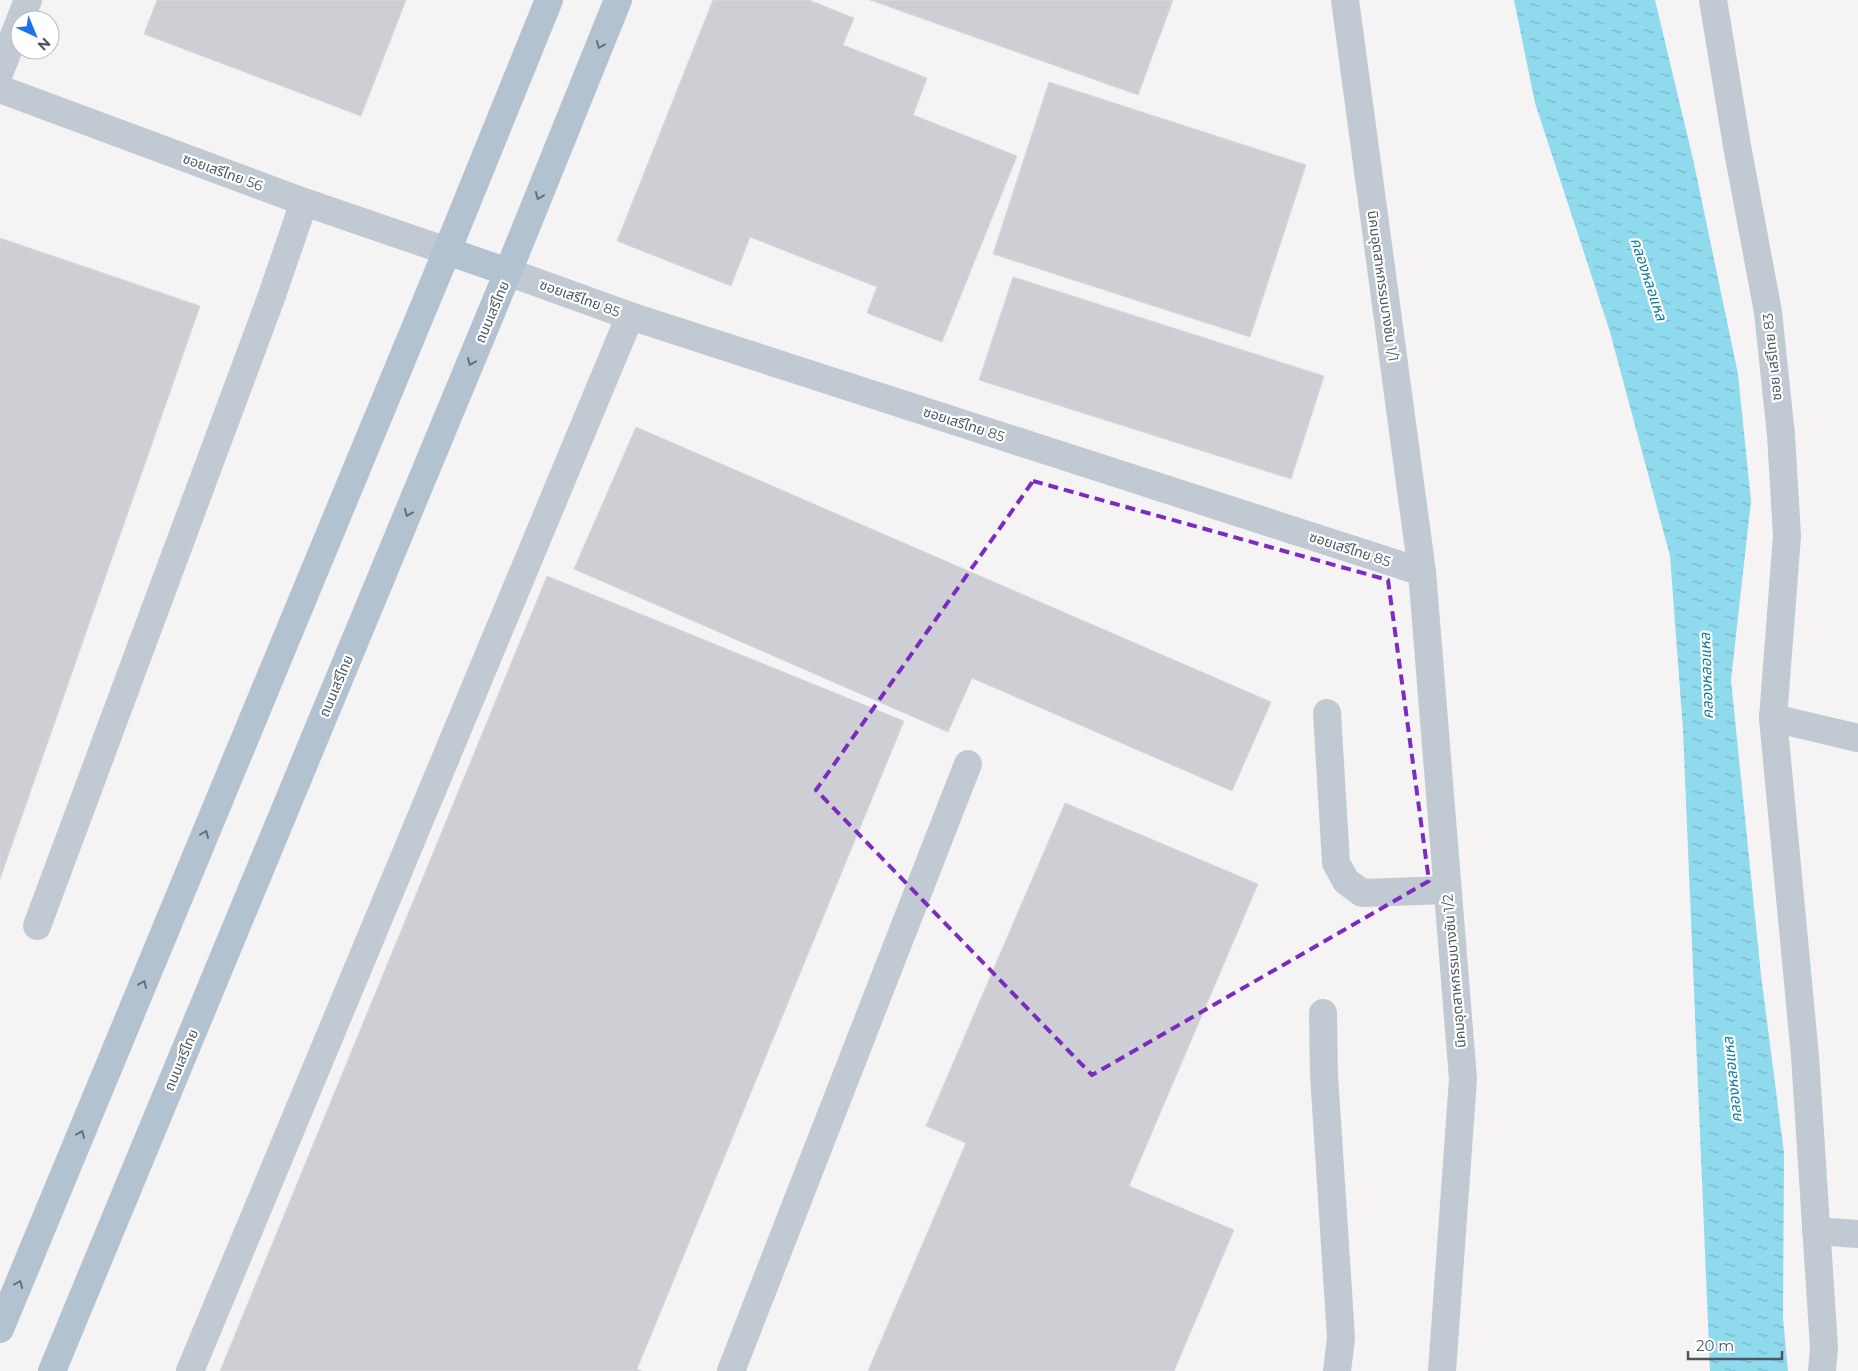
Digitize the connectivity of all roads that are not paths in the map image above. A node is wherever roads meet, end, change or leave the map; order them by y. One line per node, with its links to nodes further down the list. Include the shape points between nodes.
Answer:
1 (28, 0): 6 (street)
2 (549, 0): 9 (main road)
3 (618, 0): 10 (main road, ถนนเสรีไทย, one-way to 10)
4 (1345, 0): 12 (street, นิคมอุตสาหกรรมบางชัน 1/1)
5 (1714, 0): 14 (street, ซอย เสรีไทย 83, via 1768,312 1781,434 1787,536)
6 (0, 72)
7 (0, 89): 8 (street, ซอยเสรีไทย 56)
8 (304, 202): 9 (street, ซอยเสรีไทย 56); 18 (street, via 268,307)
9 (447, 251): 10 (main road); 22 (main road, one-way to 9)
10 (508, 272): 11 (street, ซอยเสรีไทย 85); 23 (main road, ถนนเสรีไทย, one-way to 23)
11 (630, 316): 12 (street, ซอยเสรีไทย 85); 24 (street)
12 (1422, 572): 17 (street, นิคมอุตสาหกรรมบางชัน 1/2)
13 (1327, 713): 17 (street, via 1336,863 1346,880 1362,893)
14 (1773, 718): 15 (street); 20 (street, ซอย เสรีไทย 83, via 1805,1056)
15 (1858, 738)
16 (968, 764): 25 (street)
17 (1448, 890): 27 (street, นิคมอุตสาหกรรมบางชัน 1/2, via 1463,1079)
18 (37, 926)
19 (1322, 1013): 26 (street, via 1341,1338)
20 (1816, 1231): 21 (street); 28 (street, ซอย เสรีไทย 83, via 1824,1348)
21 (1858, 1234)
22 (0, 1330)
23 (52, 1371)
24 (190, 1371)
25 (730, 1371)
26 (1337, 1371)
27 (1442, 1371)
28 (1822, 1371)

